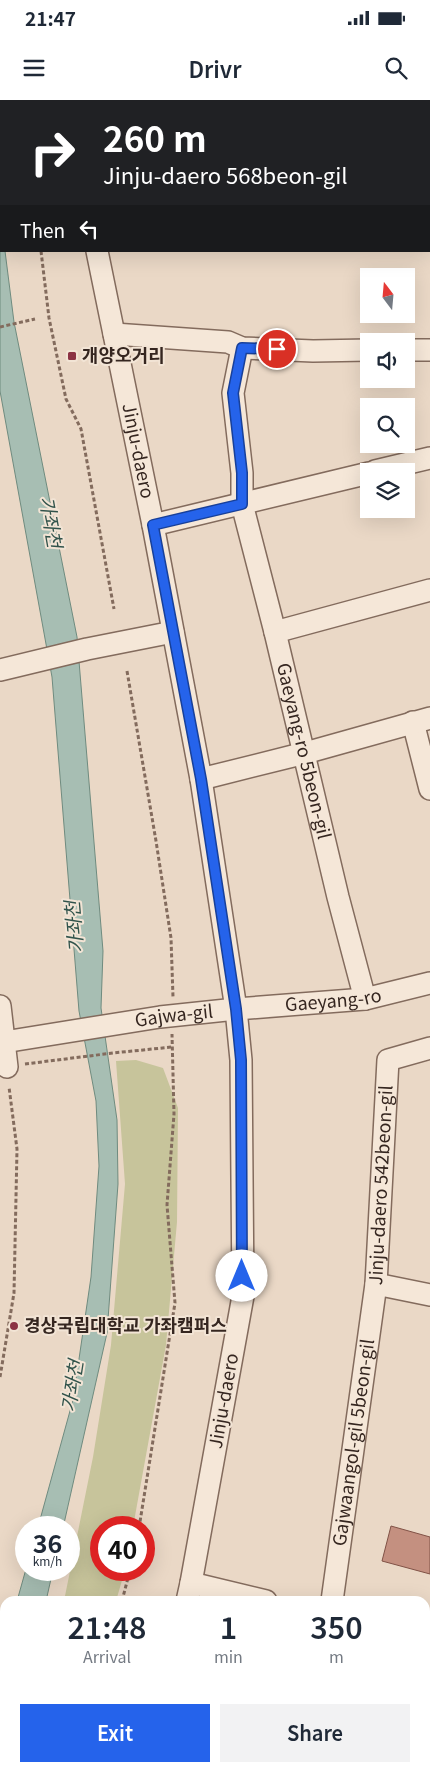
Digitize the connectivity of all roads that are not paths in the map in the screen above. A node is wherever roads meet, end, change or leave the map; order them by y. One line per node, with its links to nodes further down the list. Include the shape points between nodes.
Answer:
1 (97, 252): 2 (street, Jinju-daero)
2 (114, 334): 3 (street, via 228,342); 11 (street, Jinju-daero)
3 (242, 348): 4 (street); 10 (street, Gaeyang-ro 5beon-gil, via 233,393 242,473)
4 (360, 350)
5 (415, 350): 6 (street)
6 (430, 350)
7 (430, 458): 8 (street)
8 (409, 463)
9 (360, 475): 10 (street)
10 (242, 504): 11 (street); 14 (street, Gaeyang-ro 5beon-gil)
11 (153, 525): 13 (street, Jinju-daero)
12 (430, 590): 14 (street)
13 (173, 632): 15 (street); 18 (street, Jinju-daero)
14 (276, 632): 17 (street, Gaeyang-ro 5beon-gil)
15 (0, 670)
16 (422, 720): 17 (street); 19 (street)
17 (305, 753): 18 (street); 21 (street, Gaeyang-ro 5beon-gil)
18 (201, 779): 23 (street, Jinju-daero)
19 (430, 789)
20 (430, 983): 21 (street, Gaeyang-ro)
21 (365, 999): 23 (street, Gaeyang-ro)
22 (0, 1006): 24 (street)
23 (236, 1009): 24 (street, Gajwa-gil, via 160,1017); 29 (street, Jinju-daero, via 241,1060 242,1296)
24 (4, 1042): 26 (street)
25 (430, 1048): 27 (street, Jinju-daero 542beon-gil, via 388,1060)
26 (15, 1066)
27 (376, 1284): 28 (street, Jinju-daero 542beon-gil); 31 (street, Gajwaangol-gil 5beon-gil)
28 (430, 1296)
29 (189, 1592): 30 (street)
30 (223, 1596)
31 (333, 1596)

